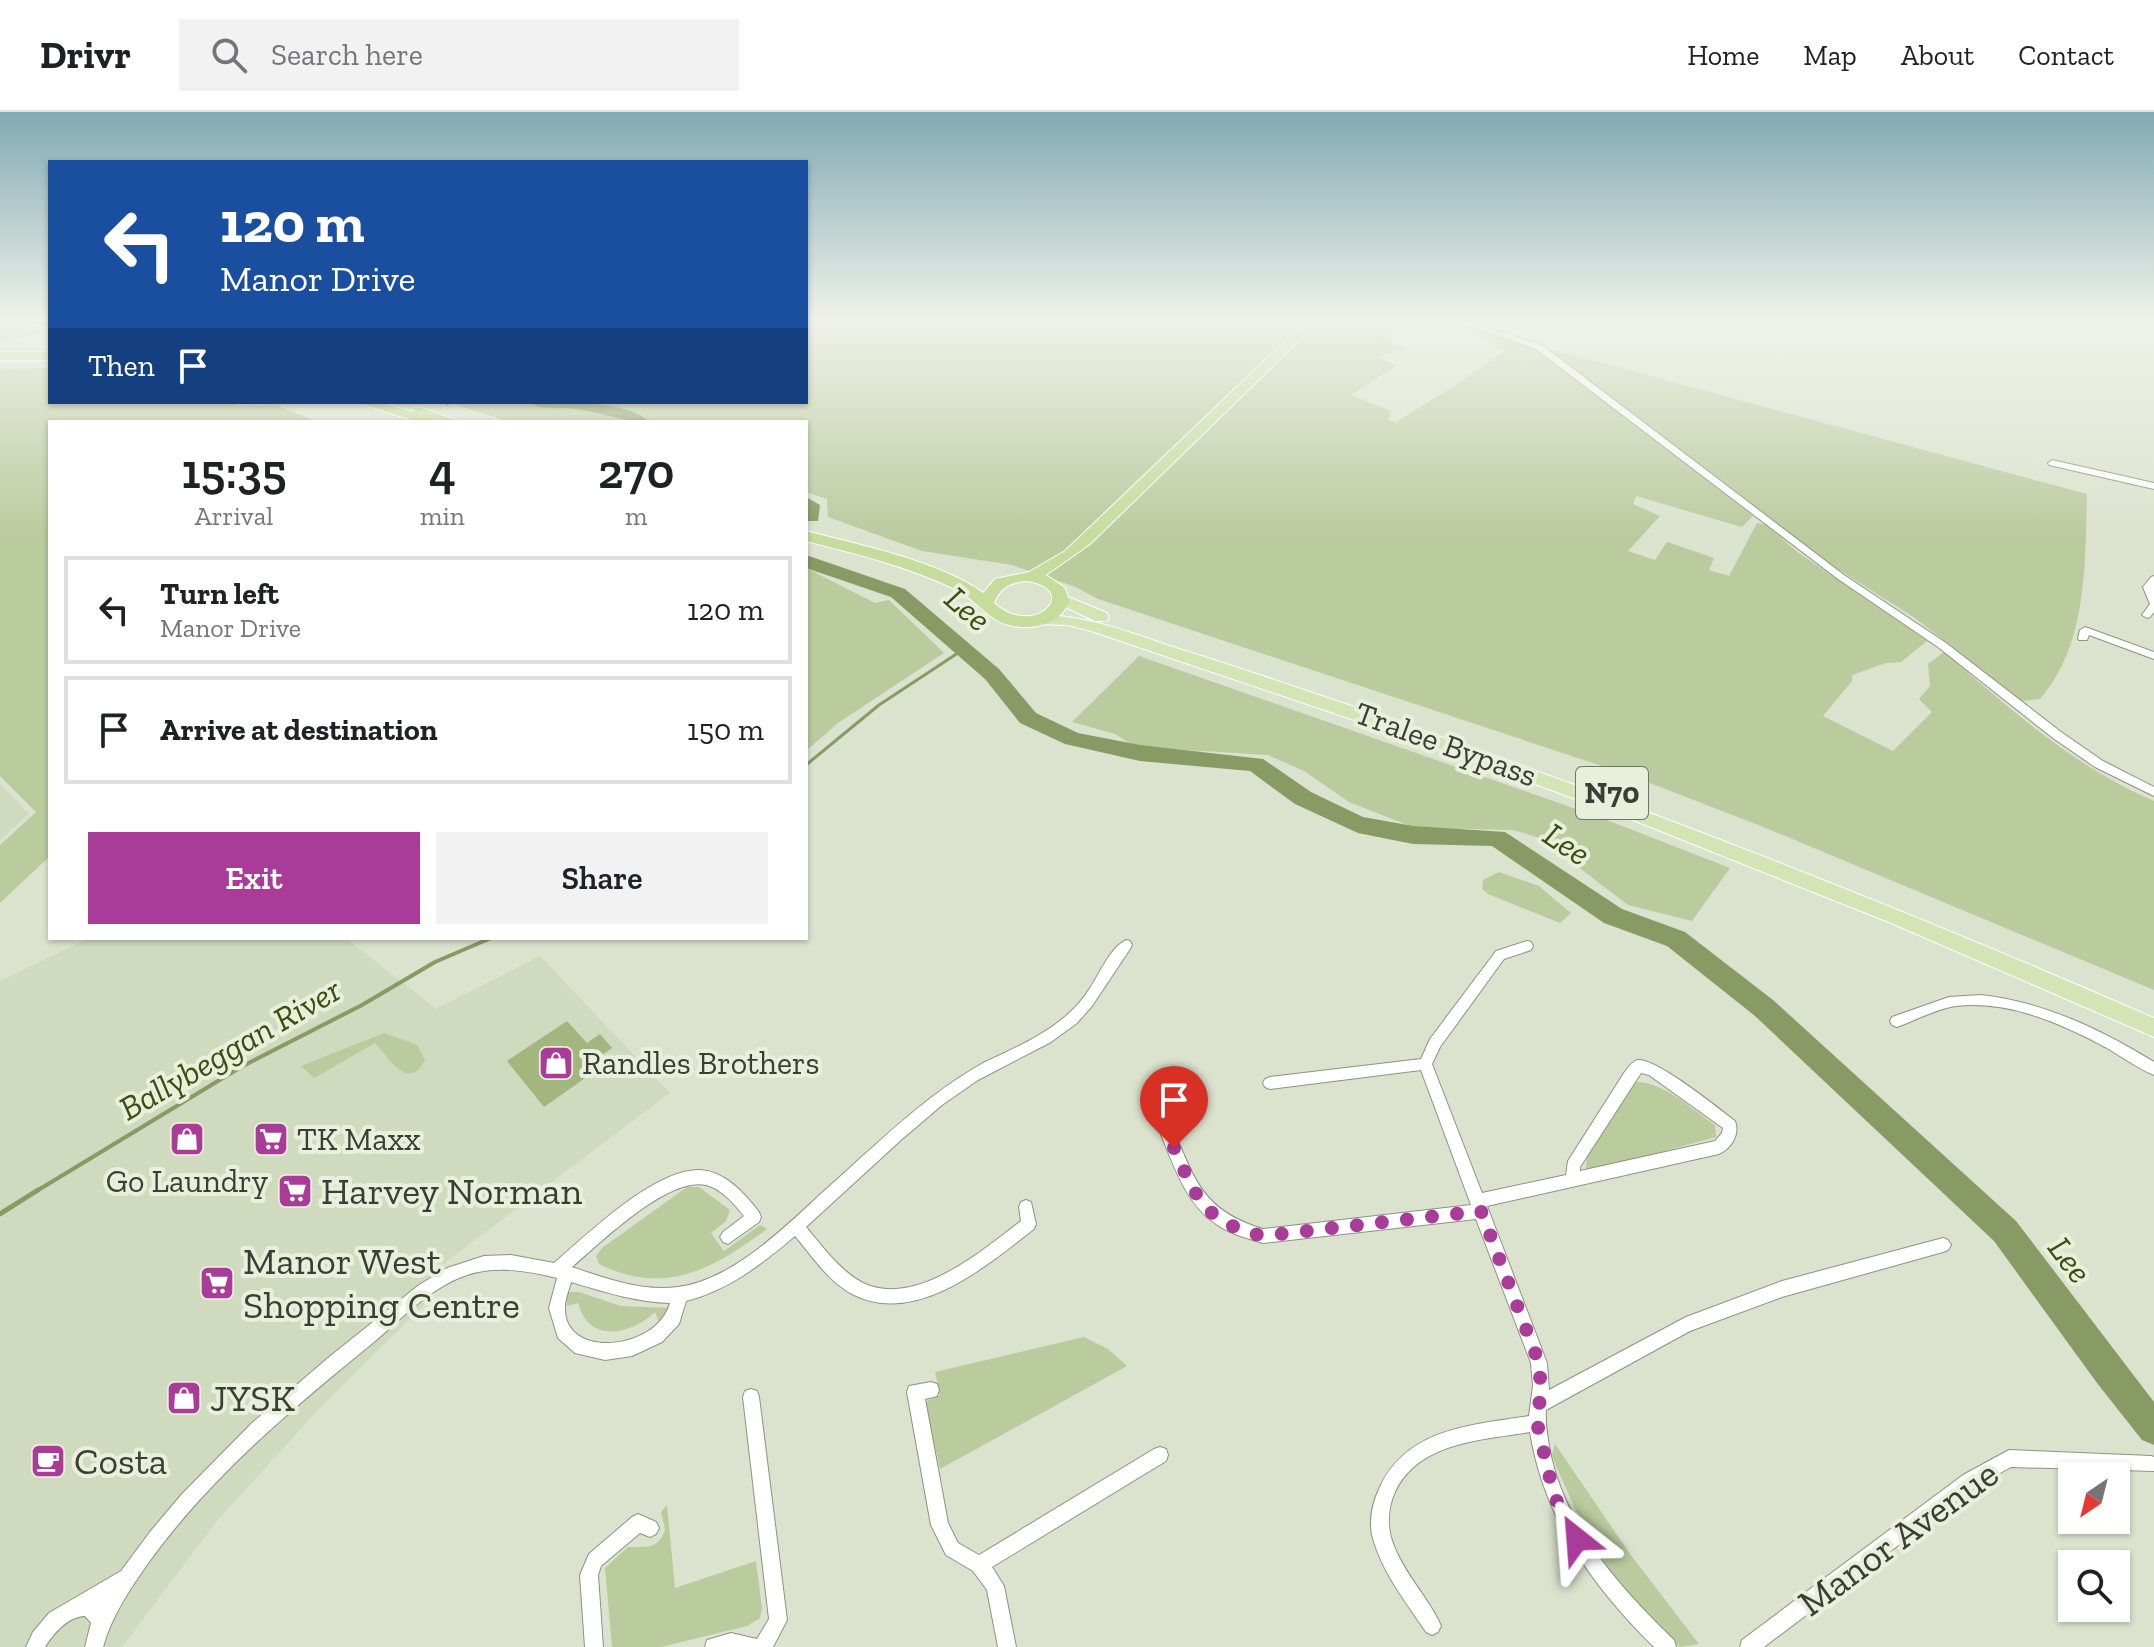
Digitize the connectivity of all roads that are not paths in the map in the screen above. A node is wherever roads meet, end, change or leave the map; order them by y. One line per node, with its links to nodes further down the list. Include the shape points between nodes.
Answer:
1 (1239, 393): 10 (highway)
2 (1599, 393): 21 (street, via 2057,735)
3 (371, 404): 5 (highway)
4 (395, 404): 6 (highway)
5 (424, 420)
6 (447, 420)
7 (2052, 463): 8 (street)
8 (2154, 486)
9 (812, 534): 12 (highway, via 984,580); 15 (highway, via 940,577)
10 (1085, 541): 11 (highway); 14 (highway)
11 (1032, 577): 12 (highway); 14 (highway)
12 (1008, 579): 15 (highway, via 992,589)
13 (2154, 579): 16 (street, via 2148,587)
14 (1058, 592): 18 (highway, via 1055,611); 24 (main road, Tralee Bypass / N70, via 1089,613 1649,806)
15 (987, 602): 18 (highway, via 1007,620)
16 (2154, 604): 17 (street)
17 (2147, 615)
18 (1039, 620): 26 (main road, Tralee Bypass / N70, via 1096,627 1482,756 1834,892)
19 (2083, 638): 20 (street, via 2085,630)
20 (2154, 656)
21 (2154, 792)
22 (1126, 945): 34 (street, via 1074,1018 1052,1036 960,1084)
23 (1527, 946): 27 (street, via 1500,955)
24 (2154, 1013)
25 (1897, 1021): 28 (street, via 1956,1001 2003,1003 2059,1019)
26 (2154, 1028)
27 (1425, 1064): 29 (street); 32 (street)
28 (2154, 1069)
29 (1270, 1083)
30 (1163, 1122): 32 (street, via 1197,1200 1238,1230 1263,1236)
31 (1573, 1181): 31 (street, via 1573,1166 1638,1066 1653,1070 1730,1125 1729,1136 1719,1147); 32 (street)
32 (1480, 1206): 41 (street, via 1539,1363)
33 (1026, 1207): 34 (street, via 1029,1224 985,1257 946,1283 904,1295 879,1296 857,1289)
34 (796, 1226): 38 (street, via 745,1269)
35 (728, 1237): 37 (street, via 754,1217 717,1183 684,1178 650,1196)
36 (1943, 1245): 41 (street, via 1782,1289 1686,1325)
37 (562, 1271): 38 (street, via 606,1286); 38 (street, via 557,1318 573,1345 592,1353 635,1347 657,1336 674,1320); 46 (street, via 484,1263 430,1286 255,1430 204,1481)
38 (680, 1295)
39 (931, 1390): 45 (street, via 915,1392 940,1525 952,1549)
40 (751, 1397): 55 (street, via 778,1620)
41 (1537, 1414): 49 (street, via 1439,1442 1407,1458 1389,1482 1379,1515 1382,1540); 57 (street, via 1564,1520 1601,1577)
42 (1160, 1455): 45 (street)
43 (2151, 1464): 58 (street, Manor Avenue, via 2009,1458 1969,1481)
44 (650, 1528): 52 (street, via 638,1523 595,1560 589,1575)
45 (979, 1565): 56 (street, via 995,1586)
46 (124, 1578): 47 (street); 48 (street)
47 (80, 1607): 48 (street, via 95,1610); 50 (street, via 48,1625)
48 (101, 1622): 51 (street)
49 (1432, 1626)
50 (35, 1647)
51 (94, 1647)
52 (594, 1647)
53 (714, 1647): 54 (street, via 731,1642)
54 (755, 1647)
55 (763, 1647)
56 (1007, 1647)
57 (1667, 1647)
58 (1749, 1647)

